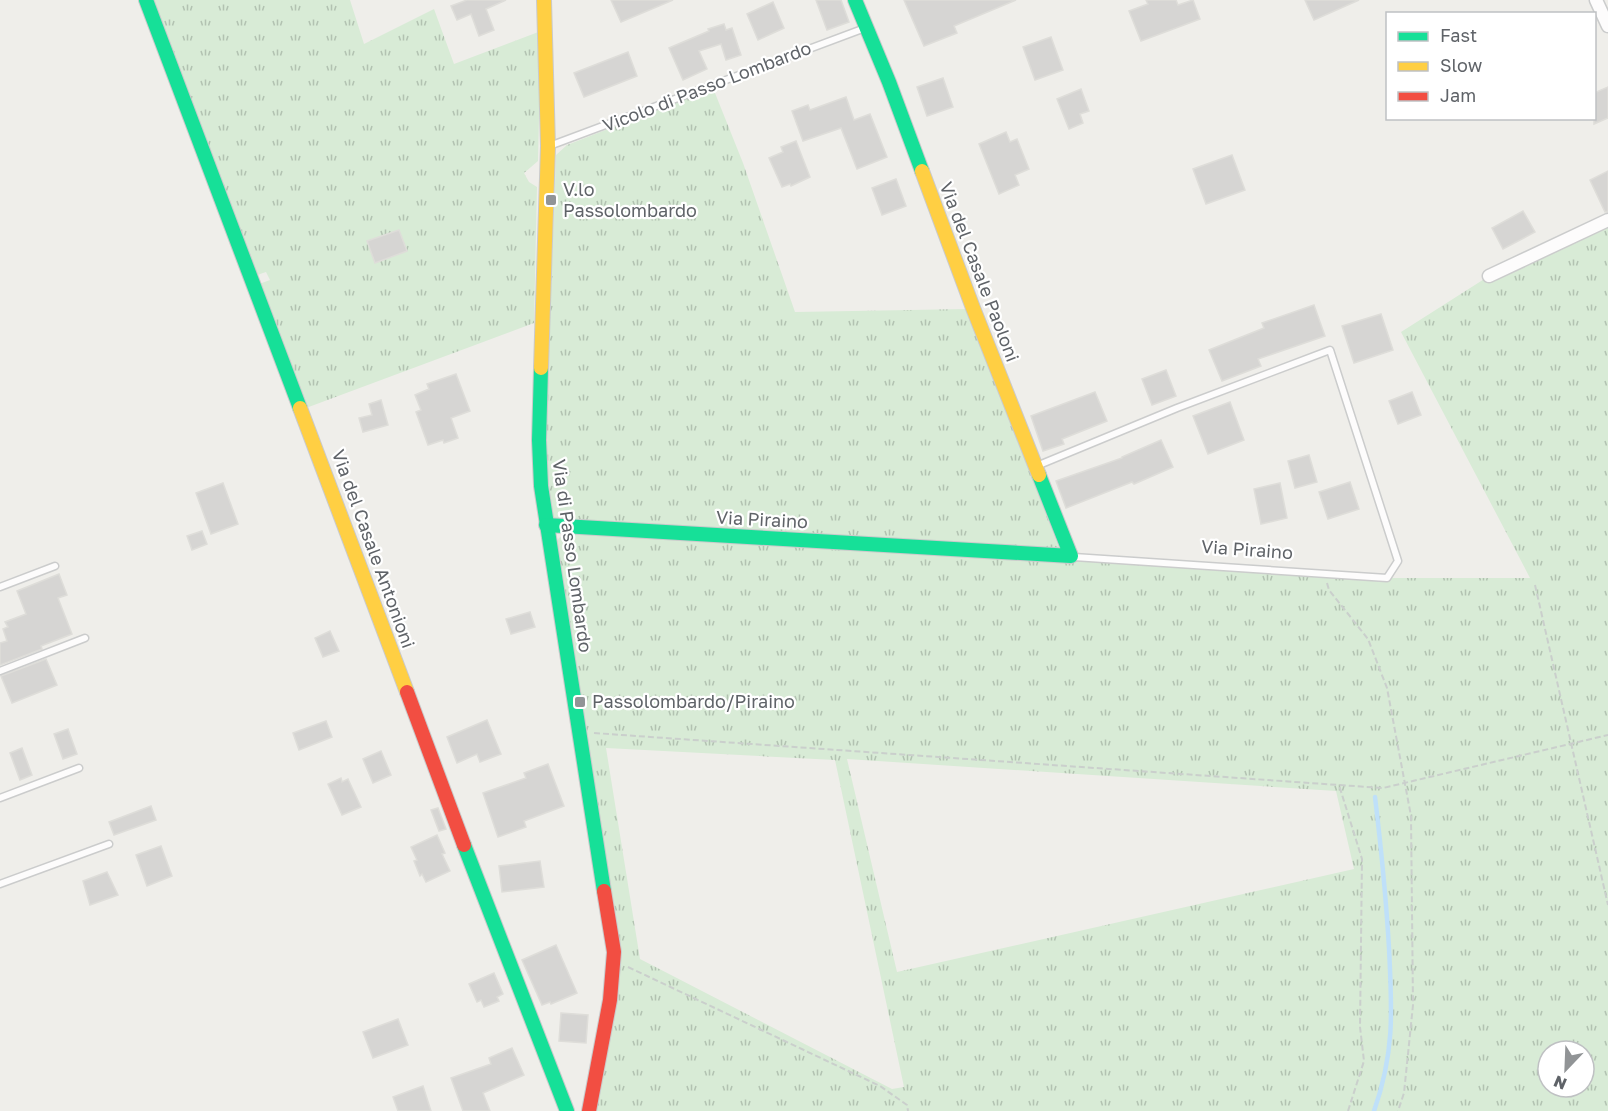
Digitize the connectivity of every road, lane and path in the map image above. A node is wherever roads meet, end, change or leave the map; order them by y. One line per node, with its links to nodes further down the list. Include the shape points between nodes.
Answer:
1 (146, 0): 30 (street, Via del Casale Antonioni)
2 (544, 0): 7 (street, Via di Passo Lombardo)
3 (855, 0): 6 (street, Via del Casale Paoloni)
4 (1596, 0): 5 (street)
5 (1608, 26)
6 (866, 27): 7 (lane, Vicolo di Passo Lombardo); 10 (street, Via del Casale Paoloni)
7 (548, 146): 11 (street, Via di Passo Lombardo, via 539,440)
8 (1608, 220): 9 (street)
9 (1488, 276)
10 (1035, 466): 12 (street, Via del Casale Paoloni); 14 (lane, Via Piraino, via 1330,350 1398,561 1387,578)
11 (546, 525): 12 (street, Via Piraino); 19 (street, Via di Passo Lombardo)
12 (1071, 556): 14 (lane, Via Piraino)
13 (55, 566): 16 (lane)
14 (1323, 574): 23 (path, via 1329,590 1368,639 1387,688)
15 (1535, 585): 21 (path)
16 (0, 587)
17 (85, 638): 18 (lane)
18 (0, 671)
19 (579, 732): 24 (path); 29 (street, Via di Passo Lombardo)
20 (1608, 735): 21 (path)
21 (1571, 744): 23 (path); 28 (path)
22 (79, 768): 25 (lane)
23 (1406, 783): 24 (path, via 1383,788); 34 (path, via 1411,816 1413,1005 1404,1093)
24 (1340, 785): 33 (path, via 1362,858 1360,1027 1364,1060)
25 (0, 798)
26 (109, 844): 27 (lane)
27 (0, 884)
28 (1608, 905)
29 (614, 961): 31 (street, Via di Passo Lombardo); 32 (path, via 880,1086 907,1105)
30 (567, 1111)
31 (589, 1111)
32 (908, 1111)
33 (1348, 1111)
34 (1398, 1111)

